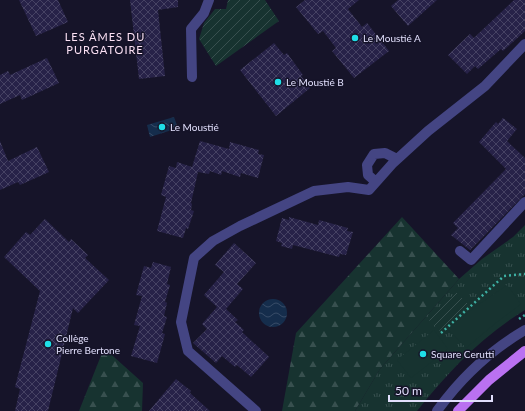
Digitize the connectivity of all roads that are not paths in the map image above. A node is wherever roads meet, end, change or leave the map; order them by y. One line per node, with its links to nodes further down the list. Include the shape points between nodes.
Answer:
1 (209, 0): 3 (lane, via 204,13 191,29)
2 (525, 44): 4 (lane, via 485,86)
3 (192, 77)
4 (397, 159): 5 (lane); 5 (lane, via 385,153 374,154 367,164 368,175)
5 (376, 182): 10 (lane, via 369,190 348,187 314,191 213,241 194,258 181,322 188,351)
6 (525, 202): 7 (lane, via 471,260)
7 (460, 251)
8 (525, 330): 11 (lane, via 510,338 479,365 448,395)
9 (525, 351): 12 (main road, via 489,380)
10 (256, 411)
11 (437, 411)
12 (458, 411)

